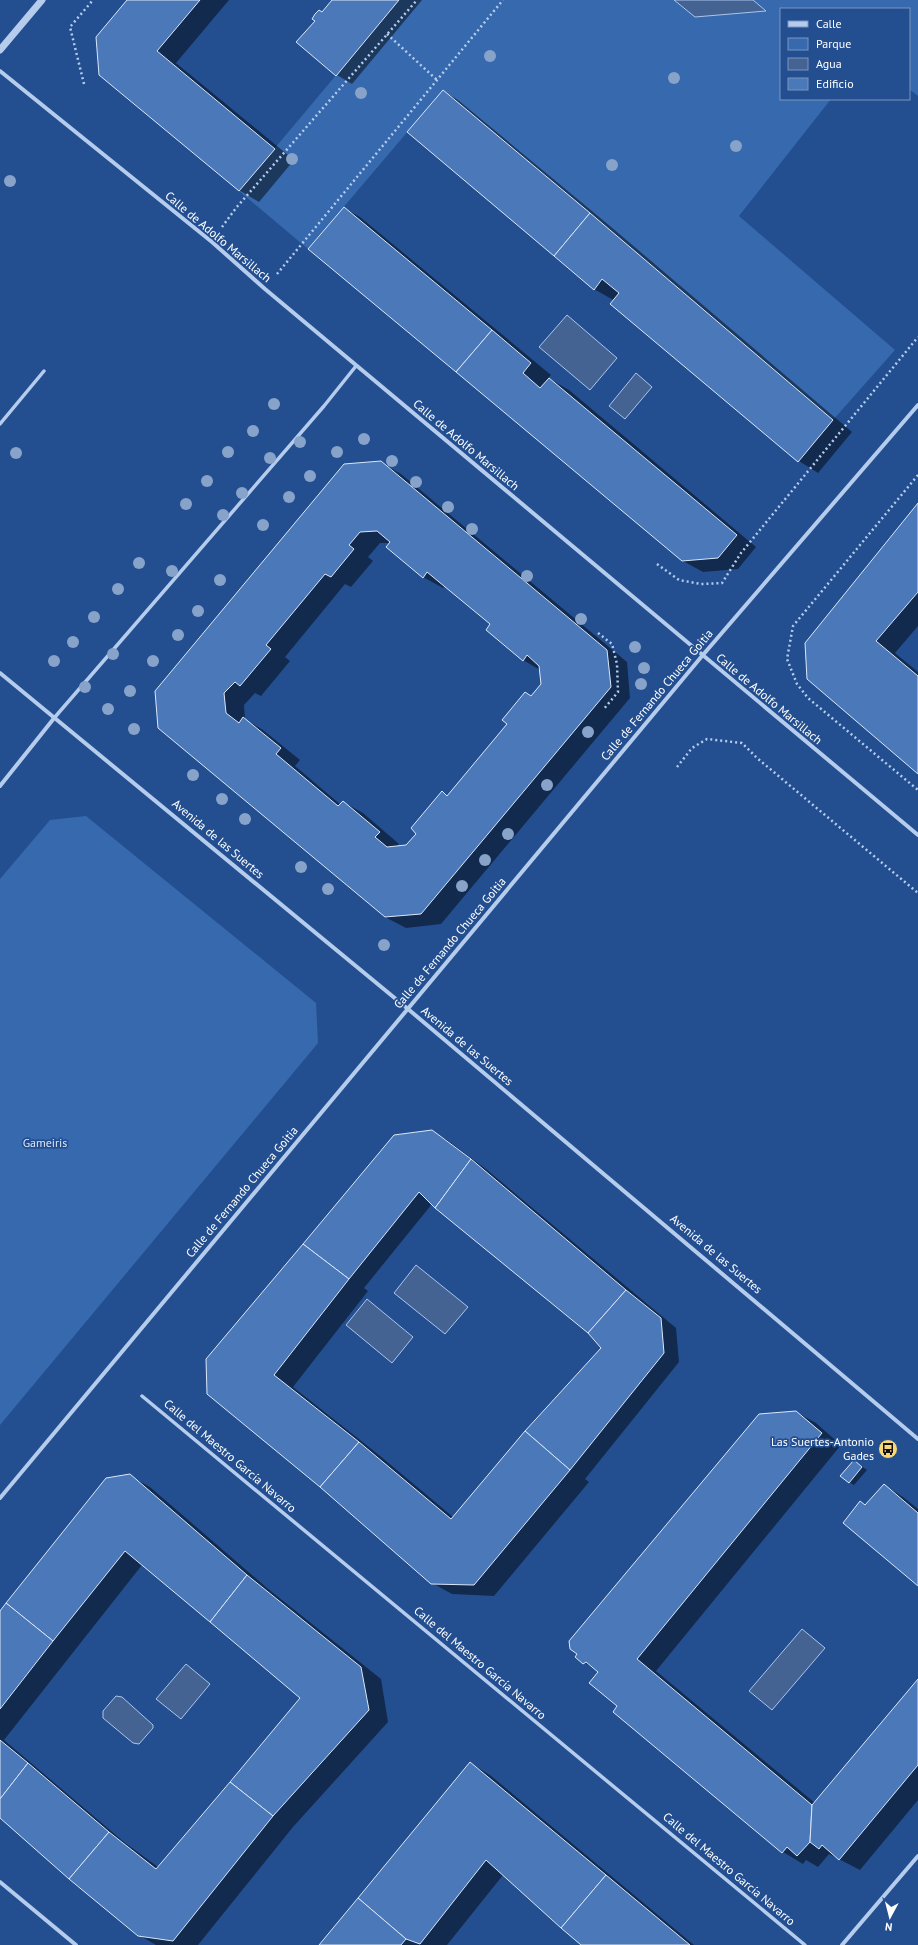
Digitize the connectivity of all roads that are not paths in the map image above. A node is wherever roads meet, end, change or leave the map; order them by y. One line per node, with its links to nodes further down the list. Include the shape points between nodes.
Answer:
1 (42, 0): 2 (street)
2 (0, 50)
3 (0, 71): 4 (street, Calle de Adolfo Marsillach, via 212,242)
4 (356, 366): 8 (street, Calle de Adolfo Marsillach); 10 (street)
5 (44, 371): 7 (street)
6 (918, 405): 8 (street, Calle de Fernando Chueca Goitia)
7 (0, 424)
8 (702, 656): 12 (street, Calle de Adolfo Marsillach); 13 (street, Calle de Fernando Chueca Goitia)
9 (0, 673): 10 (street, Avenida de las Suertes)
10 (55, 717): 11 (street); 13 (street, Avenida de las Suertes)
11 (0, 786)
12 (918, 835)
13 (408, 1009): 15 (street, Avenida de las Suertes); 16 (street, Calle de Fernando Chueca Goitia)
14 (142, 1396): 20 (street, Calle del Maestro García Navarro)
15 (918, 1439)
16 (0, 1498)
17 (918, 1856): 21 (street)
18 (0, 1882): 19 (street)
19 (76, 1945)
20 (804, 1945)
21 (842, 1945)

